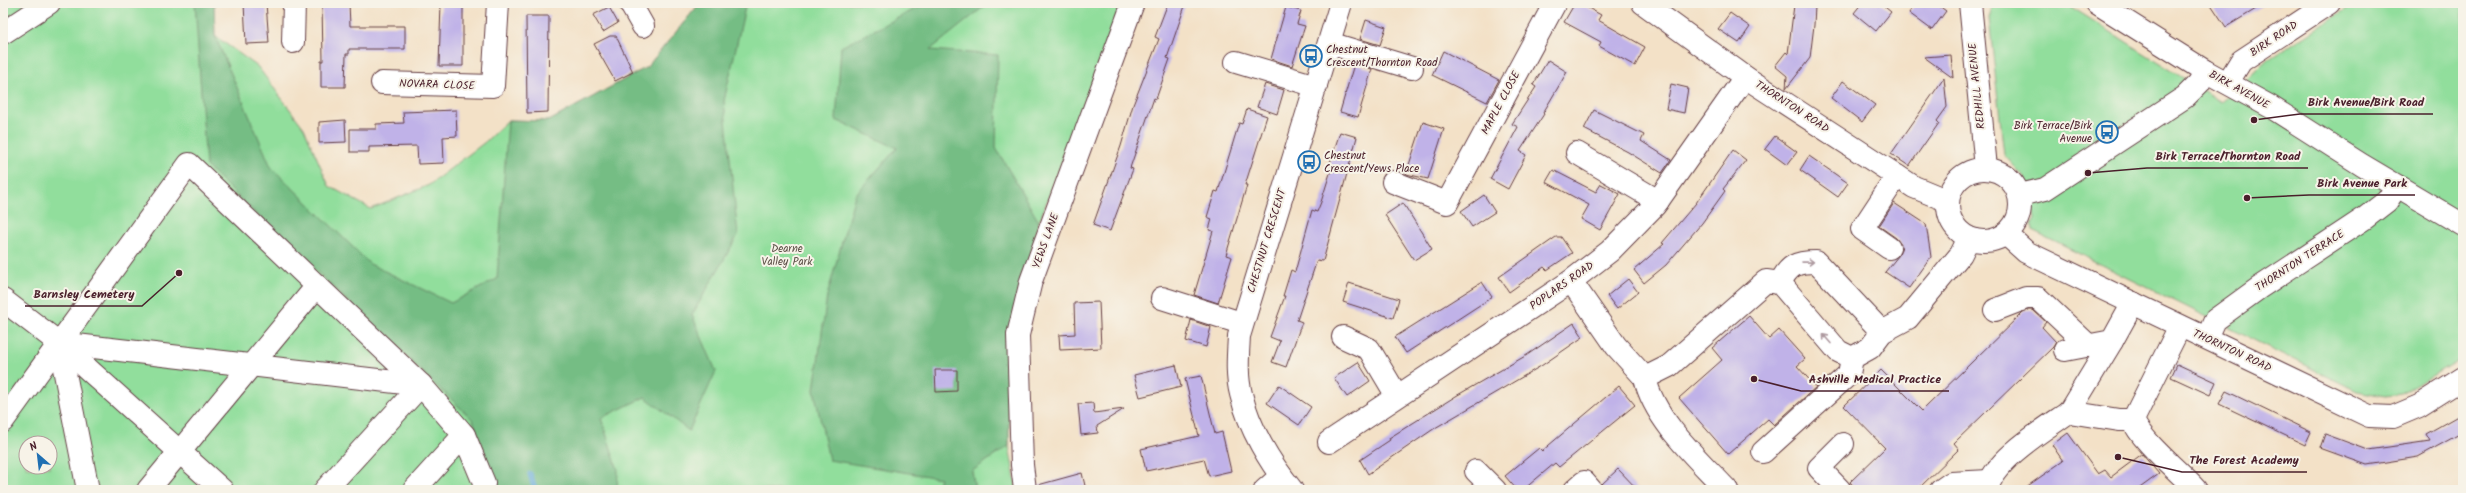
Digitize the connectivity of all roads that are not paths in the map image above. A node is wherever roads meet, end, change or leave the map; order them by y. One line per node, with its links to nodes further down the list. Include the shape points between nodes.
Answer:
1 (49, 3): 13 (street)
2 (294, 3): 14 (street)
3 (498, 3): 21 (street, NOVARA CLOSE, via 493,86)
4 (630, 3): 12 (street)
5 (1133, 3): 73 (street, YEWS LANE, via 1031,281 1018,335)
6 (1341, 3): 15 (street, CHESTNUT CRESCENT)
7 (1555, 3): 26 (street, MAPLE CLOSE, via 1447,203)
8 (1970, 3): 24 (street, REDHILL AVENUE)
9 (2097, 3): 18 (street, BIRK AVENUE)
10 (2328, 3): 20 (street, BIRK ROAD, via 2241,61)
11 (1657, 7): 19 (street, THORNTON ROAD)
12 (643, 26)
13 (3, 33)
14 (293, 42)
15 (1329, 44): 17 (street); 22 (street, CHESTNUT CRESCENT)
16 (1236, 62): 22 (street)
17 (1412, 68)
18 (2205, 71): 20 (street, BIRK AVENUE); 28 (street, via 2199,83 2179,101 2045,189)
19 (1745, 77): 25 (street, THORNTON ROAD); 29 (street, POPLARS ROAD)
20 (2228, 82): 27 (street, BIRK AVENUE)
21 (382, 83)
22 (1316, 86): 42 (street, CHESTNUT CRESCENT)
23 (1577, 153): 29 (street)
24 (1986, 168): 28 (street, via 1998,170 2008,177); 30 (street, via 1975,169 1961,177 1951,190)
25 (1897, 176): 30 (street, THORNTON ROAD, via 1914,187); 34 (street, via 1862,229)
26 (1393, 182)
27 (2397, 186): 31 (street, BIRK AVENUE); 45 (street, THORNTON TERRACE, via 2387,201 2365,218 2215,320)
28 (2020, 195): 32 (street, via 2021,208 2018,218)
29 (1658, 201): 35 (street, POPLARS ROAD, via 1610,251)
30 (1948, 201): 33 (street, via 1953,223)
31 (2463, 225)
32 (2006, 234): 33 (street, via 1988,241); 40 (street, THORNTON ROAD, via 2026,252)
33 (1969, 238): 48 (street, via 1961,254 1908,318)
34 (1889, 248)
35 (1571, 281): 52 (street, via 1616,346); 55 (street, POPLARS ROAD)
36 (1780, 284): 48 (street, one-way to 36, via 1838,351); 48 (street, one-way to 48, via 1786,272 1800,262 1816,262); 52 (street, via 1766,280 1669,366)
37 (317, 286): 47 (street, via 189,164); 51 (street); 54 (street)
38 (1162, 298): 42 (street)
39 (3, 300): 47 (street)
40 (2133, 303): 43 (street, THORNTON ROAD); 46 (street)
41 (1995, 310): 49 (street, via 2026,298 2038,298 2072,321)
42 (1241, 323): 65 (street, CHESTNUT CRESCENT, via 1237,368 1241,395)
43 (2180, 326): 45 (street, THORNTON ROAD); 57 (street)
44 (1343, 337): 55 (street, via 1369,349)
45 (2207, 338): 53 (street, THORNTON ROAD, via 2369,416 2393,417 2419,406)
46 (2112, 341): 49 (street); 56 (street)
47 (59, 343): 51 (street); 58 (street); 62 (street); 67 (street)
48 (1868, 346): 63 (street, via 1849,374)
49 (2089, 346): 50 (street)
50 (2065, 350)
51 (250, 365): 54 (street); 62 (street)
52 (1644, 378): 77 (street, via 1647,389 1670,427)
53 (2463, 378)
54 (420, 385): 59 (street); 70 (street)
55 (1397, 396): 60 (street, POPLARS ROAD)
56 (2068, 412): 57 (street); 66 (street, via 2011,456)
57 (2133, 420): 80 (street, via 2137,431)
58 (3, 421)
59 (464, 435): 71 (street); 72 (street, via 484,483)
60 (1329, 442)
61 (1843, 444): 78 (street, via 1819,468)
62 (179, 452): 68 (street); 69 (street)
63 (1763, 452)
64 (1476, 471): 74 (street)
65 (1279, 485)
66 (1988, 485): 79 (street, via 1951,483)
67 (88, 490)
68 (148, 490)
69 (222, 490)
70 (324, 490)
71 (414, 490)
72 (483, 490)
73 (1025, 490)
74 (1494, 490)
75 (1575, 490): 76 (street, via 1584,482)
76 (1591, 490)
77 (1727, 490)
78 (1840, 490)
79 (1941, 490)
80 (2196, 490)

